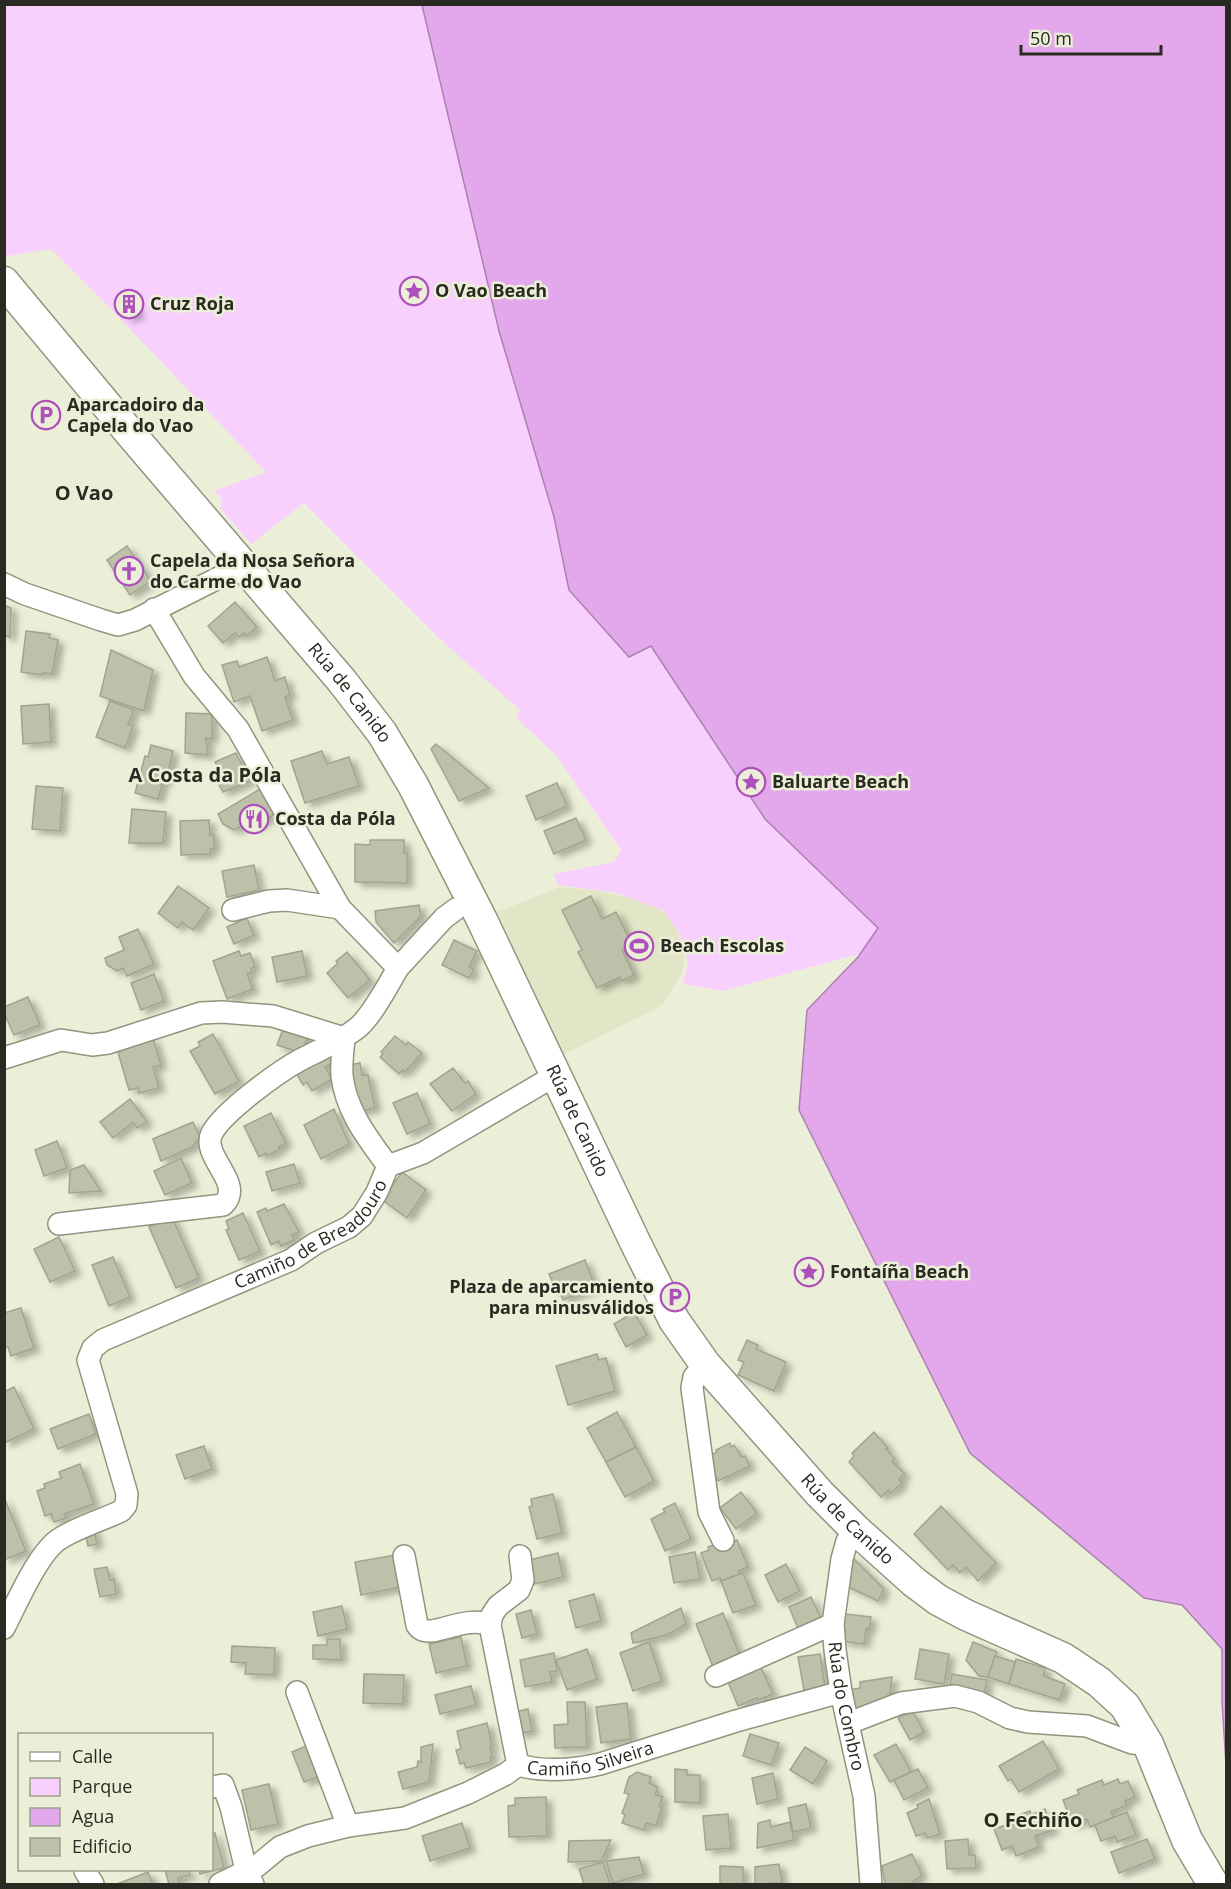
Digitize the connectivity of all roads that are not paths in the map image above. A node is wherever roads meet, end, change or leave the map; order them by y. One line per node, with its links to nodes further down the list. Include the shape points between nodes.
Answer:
1 (4, 282): 2 (main road, Rúa de Canido)
2 (244, 565): 4 (street); 11 (main road, Rúa de Canido, via 382,733 482,920)
3 (4, 584): 4 (street, via 118,625)
4 (154, 609): 5 (street, via 194,676 238,729)
5 (340, 908): 7 (street, via 287,900); 8 (street)
6 (456, 909): 8 (street)
7 (233, 910)
8 (398, 969): 9 (street, via 359,1027)
9 (344, 1038): 10 (street, via 273,1016 201,1013 108,1043 92,1045 61,1040); 12 (street, via 342,1074 346,1096 367,1138); 13 (street, via 297,1062 236,1105 212,1134 213,1153 228,1181 228,1200 223,1205)
10 (4, 1058)
11 (556, 1075): 12 (street, Camiño de Breadouro, via 423,1153); 14 (main road, Rúa de Canido, via 674,1320)
12 (388, 1166): 21 (street, Camiño de Breadouro, via 362,1216 349,1227 291,1260 103,1340 93,1348 88,1360 127,1494 126,1505 52,1545)
13 (59, 1224)
14 (705, 1364): 15 (main road, Rúa de Canido); 16 (street, via 694,1377 692,1388 709,1512)
15 (855, 1529): 20 (street, Rúa do Combro, via 842,1558); 26 (main road, Rúa de Canido, via 938,1600 1063,1658 1099,1682 1125,1706)
16 (723, 1540)
17 (404, 1556): 19 (street, via 419,1628 432,1631 475,1622)
18 (520, 1556): 19 (street, via 523,1580 519,1590 498,1606)
19 (490, 1624): 27 (street)
20 (833, 1624): 22 (street); 24 (street, Rúa do Combro)
21 (4, 1628)
22 (716, 1676)
23 (297, 1692): 29 (street)
24 (842, 1692): 25 (street, Rúa do Combro); 27 (street, Camiño Silveira, via 600,1764 534,1769)
25 (849, 1723): 26 (street, via 901,1703 955,1696 1010,1718 1087,1726 1132,1743); 32 (street, Rúa do Combro, via 864,1796)
26 (1148, 1743): 33 (main road, Rúa de Canido, via 1187,1840)
27 (518, 1765): 29 (street, Camiño Silveira, via 468,1793 405,1818)
28 (213, 1787): 30 (street, via 223,1785)
29 (348, 1826): 30 (street, Camiño Silveira, via 280,1846)
30 (249, 1877): 31 (street, Camiño Silveira)
31 (220, 1884)
32 (871, 1884)
33 (1213, 1884)

